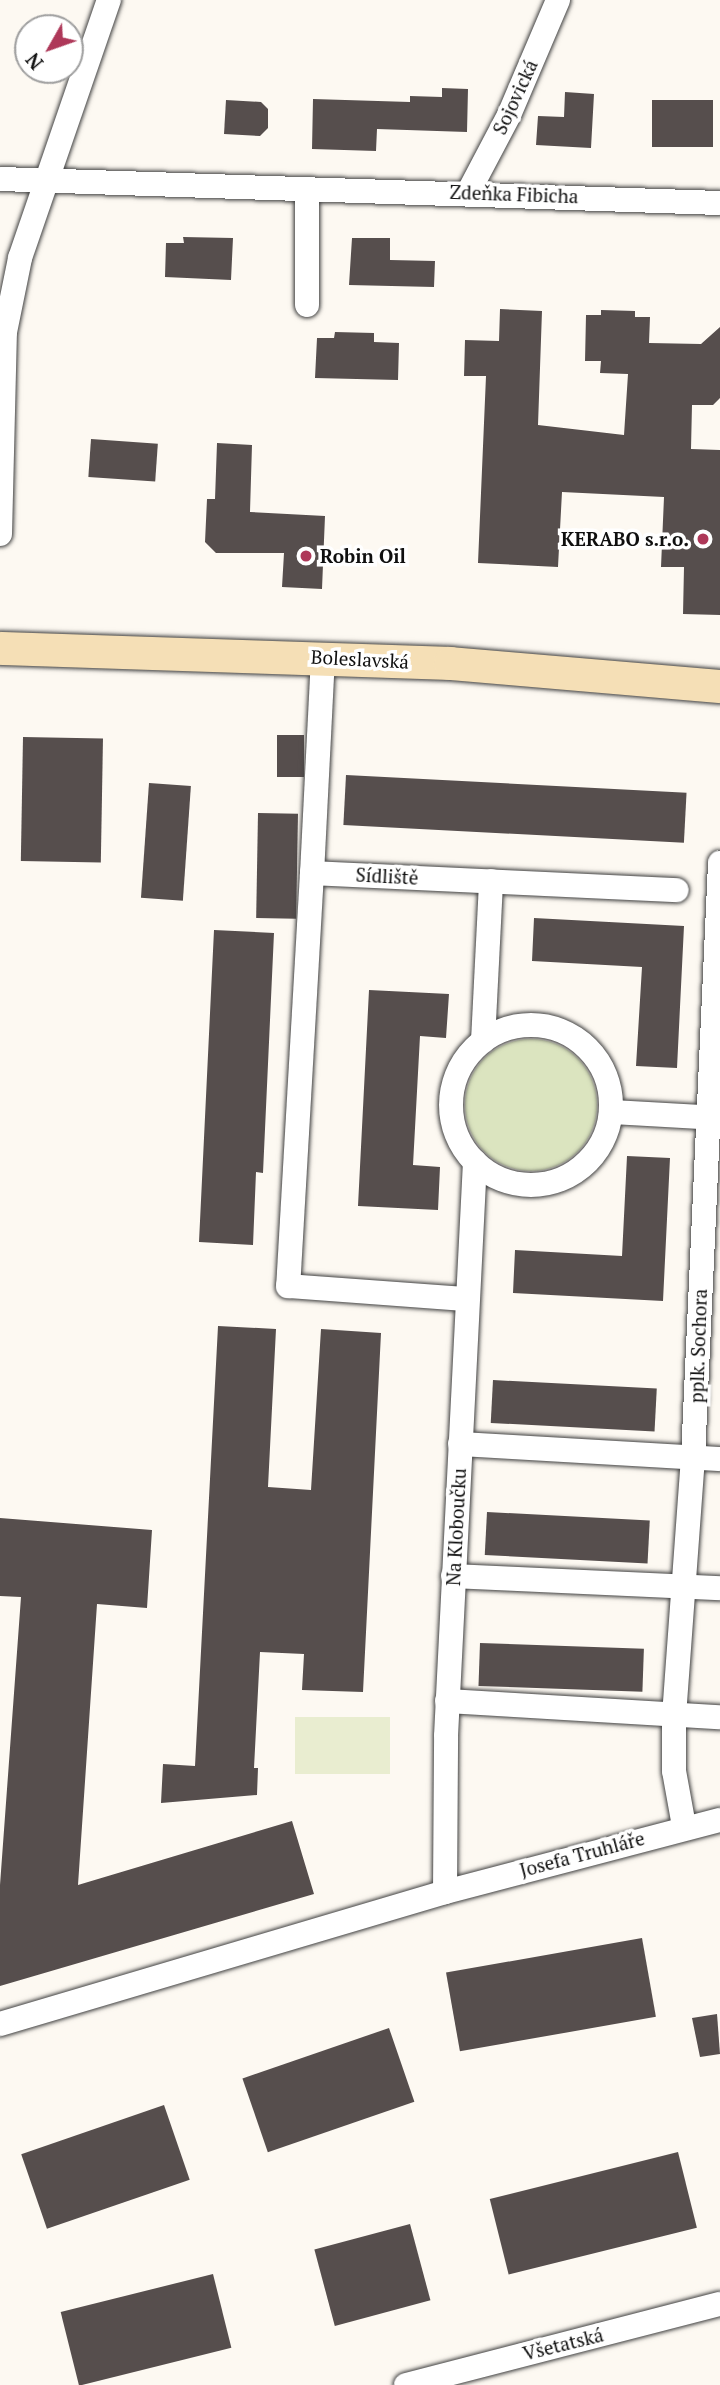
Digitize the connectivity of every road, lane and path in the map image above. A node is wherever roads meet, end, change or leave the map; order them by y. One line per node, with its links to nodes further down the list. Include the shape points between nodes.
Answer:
1 (109, 0): 4 (street)
2 (558, 0): 6 (street, Sojovická, via 509,115)
3 (0, 179): 4 (street, Zdeňka Fibicha)
4 (46, 179): 5 (street, Zdeňka Fibicha); 9 (street, via 20,258 5,332)
5 (307, 191): 6 (street, Zdeňka Fibicha); 8 (street)
6 (469, 191): 7 (street, Zdeňka Fibicha)
7 (720, 203)
8 (307, 305)
9 (0, 534)
10 (0, 648): 11 (main road, Boleslavská)
11 (323, 657): 12 (main road, Boleslavská, via 510,667); 14 (street)
12 (720, 686)
13 (720, 863): 17 (street, pplk. Sochora)
14 (312, 873): 15 (street, Sídliště); 22 (street, via 288,1286)
15 (491, 881): 16 (street, Sídliště); 18 (street)
16 (677, 890)
17 (717, 960): 20 (street, pplk. Sochora)
18 (483, 1041): 19 (street, via 513,1027 562,1031 590,1050 600,1064); 21 (street, via 458,1074 452,1099 460,1142)
19 (611, 1112): 20 (street); 21 (street, via 593,1157 552,1183 511,1182)
20 (714, 1118): 24 (street, pplk. Sochora)
21 (475, 1162): 22 (street, Na Kloboučku)
22 (467, 1299): 23 (street, Na Kloboučku)
23 (460, 1444): 24 (street); 26 (street, Na Kloboučku)
24 (693, 1458): 25 (street); 27 (street, pplk. Sochora)
25 (720, 1459)
26 (453, 1576): 27 (street); 29 (street, Na Kloboučku)
27 (682, 1586): 28 (street); 30 (street, pplk. Sochora)
28 (720, 1588)
29 (447, 1701): 30 (street); 34 (street, Na Kloboučku)
30 (674, 1716): 31 (street); 33 (street, pplk. Sochora, via 674,1772)
31 (720, 1717)
32 (720, 1820): 33 (street, Josefa Truhláře)
33 (684, 1826): 34 (street, Josefa Truhláře)
34 (444, 1892): 35 (street, Josefa Truhláře)
35 (0, 2024)
36 (720, 2304): 37 (street, Všetatská)
37 (406, 2385)

